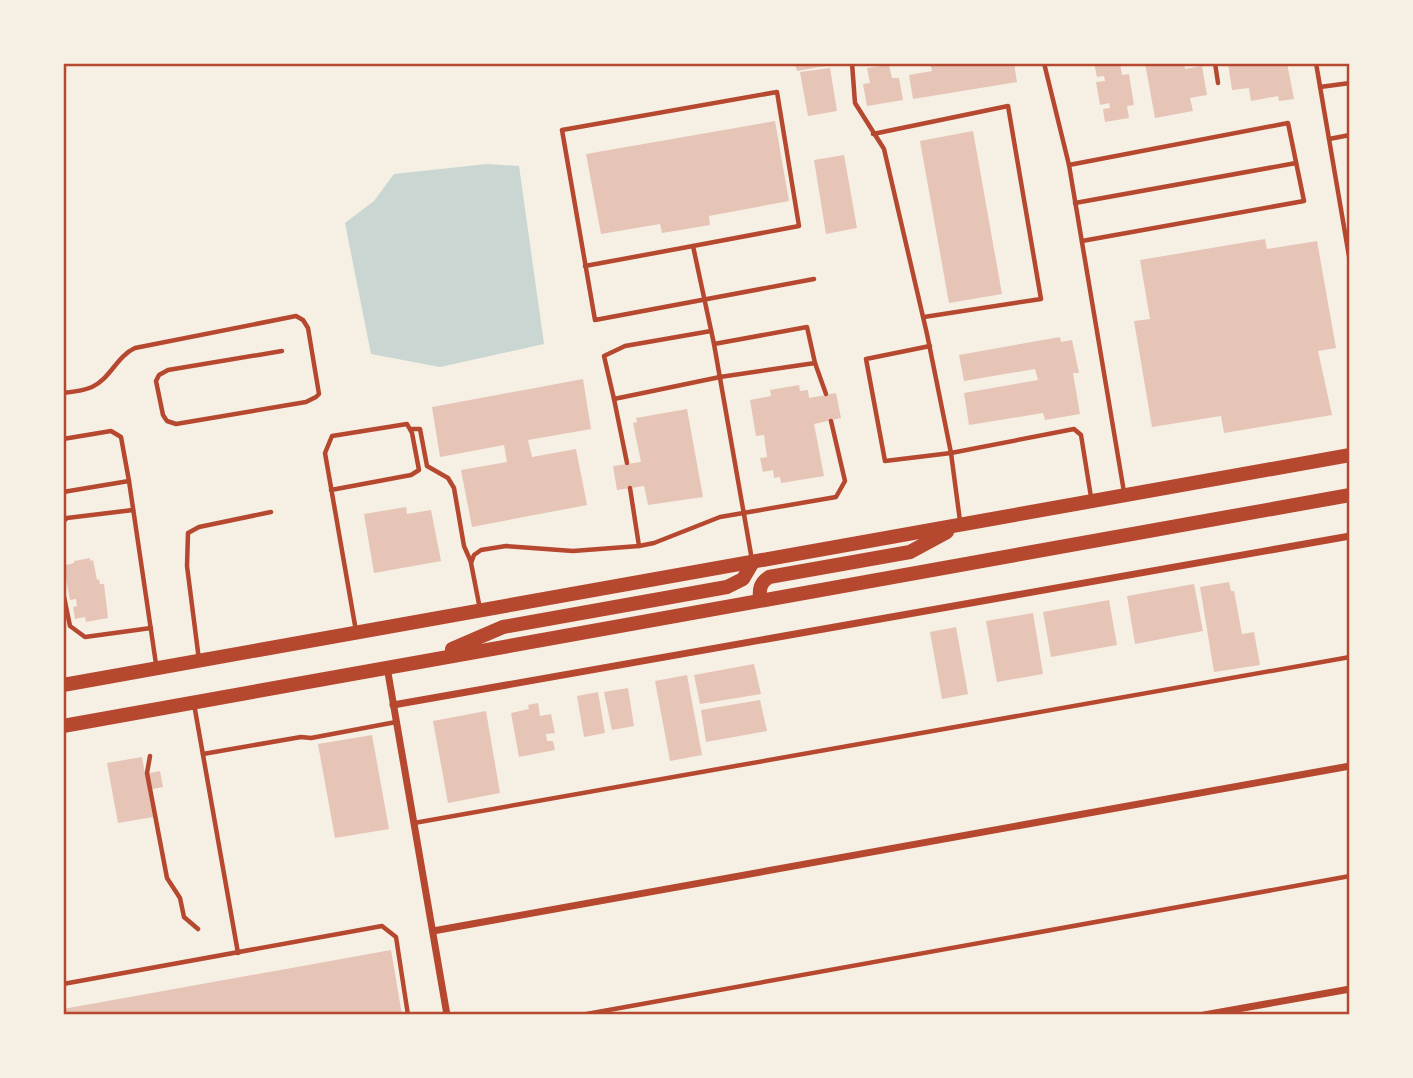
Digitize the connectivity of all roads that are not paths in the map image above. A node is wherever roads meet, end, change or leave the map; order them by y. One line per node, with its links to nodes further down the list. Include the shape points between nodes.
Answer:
1 (852, 63): 8 (lane, via 855,103)
2 (1044, 63): 12 (lane)
3 (1215, 63): 5 (lane)
4 (1316, 63): 7 (lane)
5 (1218, 83)
6 (1350, 83): 7 (lane)
7 (1320, 87): 10 (lane)
8 (873, 134): 20 (lane, via 884,149); 20 (lane, via 1008,106 1041,299)
9 (1350, 135): 10 (lane)
10 (1329, 139): 16 (lane)
11 (1296, 163): 12 (lane, via 1288,123); 13 (lane); 14 (lane, via 1304,201)
12 (1069, 165): 13 (lane)
13 (1075, 203): 14 (lane)
14 (1082, 241): 41 (lane)
15 (693, 246): 17 (lane); 17 (lane, via 799,226 777,92 562,130); 19 (lane)
16 (1350, 262)
17 (584, 266): 19 (lane, via 595,320)
18 (814, 279): 19 (lane)
19 (704, 300): 21 (lane)
20 (924, 317): 23 (lane)
21 (711, 331): 22 (lane); 29 (lane, via 625,346 604,356)
22 (714, 344): 25 (lane, via 807,327); 26 (lane)
23 (930, 346): 33 (lane); 33 (lane, via 866,359 886,461)
24 (282, 351): 27 (lane, via 168,370 156,381 163,415 176,424 316,397 307,328 296,316 135,348 93,387)
25 (816, 362): 26 (lane); 28 (lane)
26 (720, 377): 29 (lane); 45 (lane)
27 (63, 393)
28 (826, 394)
29 (614, 399): 35 (lane)
30 (831, 421): 45 (lane, via 845,481 836,497)
31 (410, 429): 38 (lane, via 419,470); 38 (lane, via 407,424 332,436 325,453); 51 (lane, via 420,429 426,466 448,478 454,488)
32 (63, 439): 36 (lane, via 111,431 121,438)
33 (951, 453): 42 (lane, via 1074,429 1081,435); 47 (lane)
34 (1350, 455): 41 (main road)
35 (626, 463)
36 (129, 481): 39 (lane); 43 (lane)
37 (630, 488): 49 (lane)
38 (331, 490): 56 (lane)
39 (63, 492)
40 (1350, 495): 53 (main road)
41 (1124, 496): 42 (main road)
42 (1091, 502): 47 (main road)
43 (133, 510): 46 (lane); 55 (lane)
44 (271, 512): 59 (lane, via 188,533 187,566)
45 (744, 513): 49 (lane); 50 (lane)
46 (63, 522)
47 (961, 525): 50 (main road); 53 (main road, via 910,552 769,577 762,582)
48 (1350, 536): 64 (street)
49 (639, 546): 51 (lane, via 573,551 506,546 481,550)
50 (752, 562): 54 (main road); 58 (main road, via 743,579 727,587 503,627)
51 (471, 563): 54 (lane)
52 (63, 592): 55 (lane, via 69,626 85,637)
53 (760, 600): 58 (main road)
54 (480, 611): 56 (main road)
55 (151, 628): 61 (lane)
56 (356, 632): 59 (main road)
57 (1350, 657): 70 (lane)
58 (429, 659): 60 (main road)
59 (199, 661): 61 (main road)
60 (387, 667): 63 (main road); 64 (street)
61 (156, 668): 62 (main road)
62 (63, 685)
63 (194, 703): 66 (main road); 67 (lane)
64 (393, 705): 65 (street)
65 (396, 722): 67 (lane); 70 (street)
66 (63, 726)
67 (203, 754): 74 (lane)
68 (150, 756): 72 (lane, via 147,773 167,878 180,898 184,917)
69 (1350, 766): 73 (street)
70 (414, 824): 73 (street)
71 (1350, 876): 79 (lane)
72 (198, 929)
73 (433, 931): 78 (street)
74 (238, 953): 75 (lane); 77 (lane, via 382,926 396,937)
75 (63, 984)
76 (1350, 989): 80 (street)
77 (408, 1015)
78 (447, 1015)
79 (581, 1015)
80 (1204, 1015)

